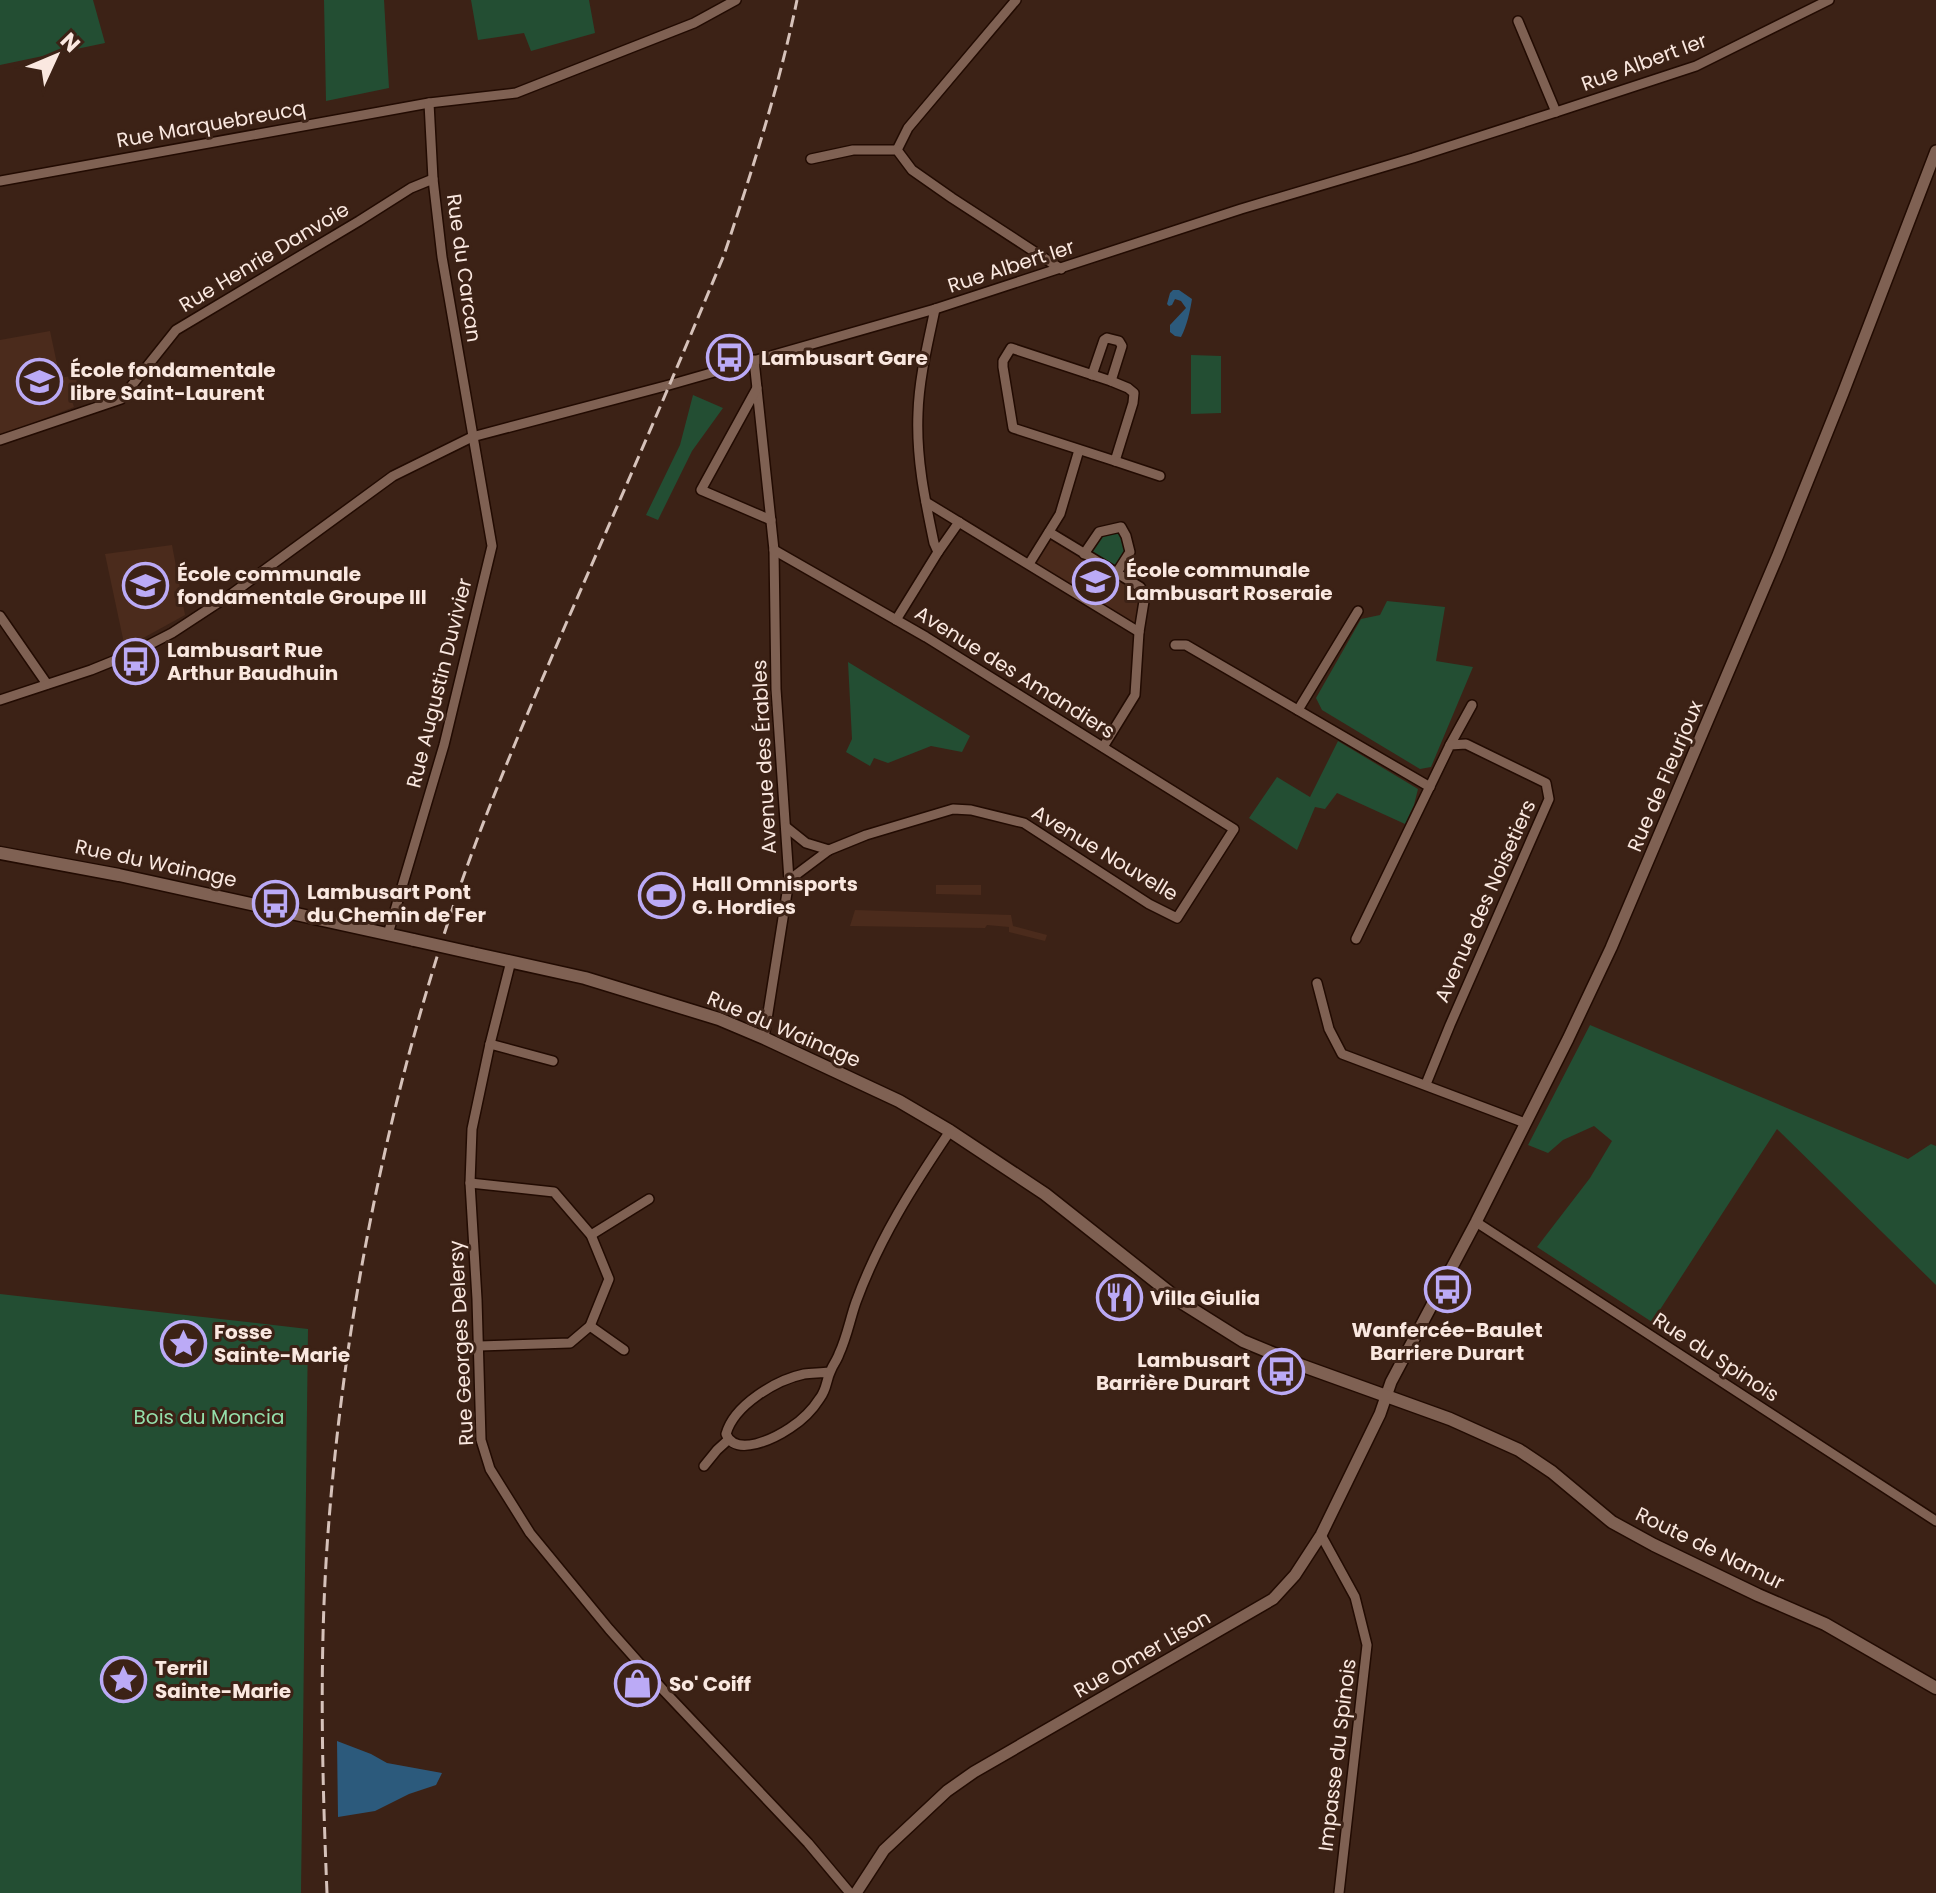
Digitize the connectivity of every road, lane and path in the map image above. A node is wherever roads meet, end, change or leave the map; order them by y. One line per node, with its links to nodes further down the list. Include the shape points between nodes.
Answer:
1 (736, 0): 5 (street, Rue Marquebreucq, via 694,23 516,93)
2 (1016, 0): 7 (street, via 908,128)
3 (1829, 0): 6 (street, Rue Albert Ier, via 1696,66)
4 (1518, 21): 6 (street)
5 (429, 103): 10 (street, Rue du Carcan); 11 (street, Rue Marquebreucq)
6 (1556, 112): 12 (street, Rue Albert Ier)
7 (897, 150): 9 (street, via 853,150); 12 (street, via 912,170)
8 (1936, 151): 57 (street, Rue de Fleurjoux, via 1725,680 1611,948)
9 (811, 159)
10 (433, 179): 18 (street, Rue du Carcan); 19 (street, Rue Henrie Danvoie, via 176,330 121,399)
11 (0, 181)
12 (1061, 269): 13 (street, Rue Albert Ier)
13 (935, 309): 14 (street, Rue Albert Ier); 23 (street, via 918,413)
14 (754, 360): 17 (street, Avenue des Érables); 18 (street, Rue Albert Ier)
15 (1092, 375): 16 (street); 16 (street, via 1104,340 1119,341); 20 (street, via 1011,348 1003,361 1013,428)
16 (1111, 381): 21 (street, via 1134,393)
17 (757, 388): 24 (street, Avenue des Érables); 24 (street, via 701,490)
18 (472, 437): 37 (street, Rue Albert Ier, via 393,476 172,633); 49 (street, Rue Augustin Duvivier, via 492,546 444,745)
19 (0, 440)
20 (1079, 450): 21 (street); 26 (street, via 1060,514)
21 (1115, 461): 22 (street)
22 (1160, 476)
23 (926, 502): 25 (street); 28 (street)
24 (771, 520): 27 (street, Avenue des Érables)
25 (959, 522): 28 (street); 30 (street)
26 (1049, 532): 29 (street); 30 (street)
27 (774, 550): 34 (street, Avenue des Amandiers); 44 (street, Avenue des Érables, via 776,689)
28 (938, 552): 34 (street)
29 (1084, 554): 31 (street); 31 (street, via 1099,532 1121,527 1130,552)
30 (1029, 564): 35 (street)
31 (1116, 574): 35 (street, via 1145,595)
32 (1358, 611): 40 (street)
33 (0, 616): 37 (street)
34 (896, 620): 42 (street, Avenue des Amandiers)
35 (1139, 632): 42 (street, via 1135,695)
36 (1175, 645): 40 (street, via 1186,645)
37 (47, 684): 38 (street, Rue Albert Ier)
38 (0, 700)
39 (1472, 705): 41 (street)
40 (1298, 710): 43 (street)
41 (1450, 745): 43 (street); 56 (street, Avenue des Noisetiers, via 1466,744 1546,783 1549,799)
42 (1103, 747): 48 (street, Avenue des Amandiers, via 1234,829)
43 (1430, 787): 50 (street)
44 (786, 827): 45 (street, via 806,843); 47 (street, Avenue des Érables)
45 (829, 850): 47 (street, Avenue Nouvelle); 48 (street, Avenue Nouvelle, via 899,824 953,809 971,810 1024,823)
46 (0, 853): 49 (main road, Rue du Wainage)
47 (789, 880): 53 (street, Avenue des Érables)
48 (1177, 918)
49 (388, 934): 51 (main road, Rue du Wainage, bridge)
50 (1356, 939)
51 (511, 961): 53 (main road, Rue du Wainage, via 585,978); 54 (street, Rue Georges Delersy)
52 (1317, 983): 56 (street, via 1342,1054)
53 (764, 1038): 58 (main road, Rue du Wainage, via 899,1101)
54 (490, 1044): 55 (street); 59 (street, Rue Georges Delersy, via 472,1129)
55 (553, 1061)
56 (1426, 1084): 57 (street)
57 (1525, 1123): 61 (street, Rue de Fleurjoux)
58 (950, 1131): 66 (street, via 881,1241); 67 (main road, Rue du Wainage, via 1045,1194 1184,1304 1243,1341)
59 (470, 1183): 62 (street, via 554,1192); 64 (street, Rue Georges Delersy)
60 (649, 1199): 62 (street)
61 (1476, 1222): 67 (street, Rue de Fleurjoux); 70 (street, Rue du Spinois)
62 (591, 1235): 63 (street, via 609,1279)
63 (590, 1326): 64 (street, via 570,1343); 65 (street)
64 (479, 1346): 73 (street, Rue Georges Delersy, via 481,1440 490,1469 530,1533 665,1692)
65 (624, 1350)
66 (829, 1372): 68 (street, via 804,1374 764,1391 730,1424); 68 (street, via 826,1390 789,1429 750,1445)
67 (1385, 1396): 71 (street, Rue Omer Lison); 72 (main road, Route de Namur, via 1519,1450 1612,1522 1825,1624)
68 (728, 1440): 69 (street)
69 (704, 1466)
70 (1936, 1521)
71 (1321, 1535): 73 (street, Rue Omer Lison, via 1273,1599 947,1791 884,1850); 74 (street, Impasse du Spinois, via 1355,1597 1367,1645)
72 (1936, 1688)
73 (853, 1893)
74 (1339, 1893)

